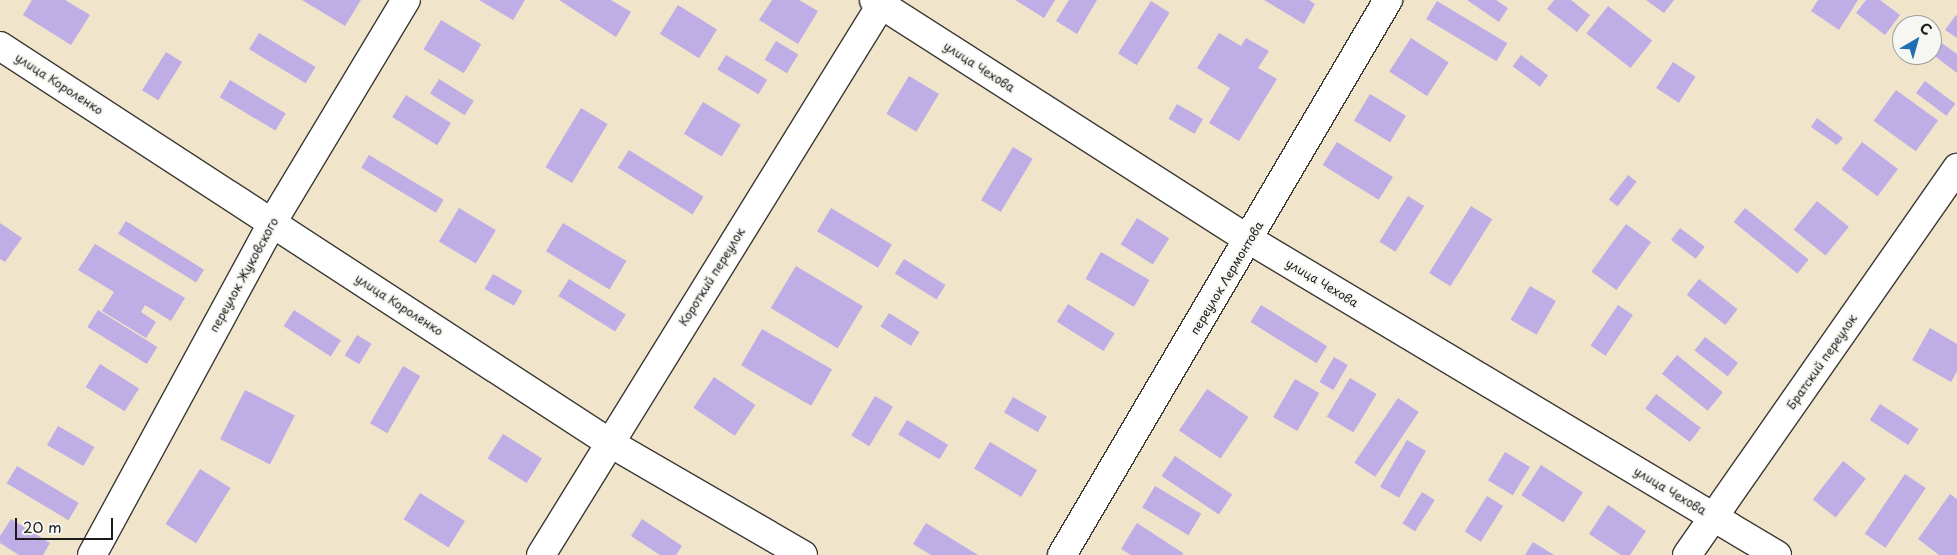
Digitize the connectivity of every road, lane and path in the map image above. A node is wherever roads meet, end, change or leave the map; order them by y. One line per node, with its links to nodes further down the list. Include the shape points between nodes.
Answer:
1 (406, 0): 6 (street, переулок Жуковского)
2 (1388, 0): 7 (street, переулок Лермонтова)
3 (879, 1): 7 (street, улица Чехова); 8 (street, Короткий переулок)
4 (0, 46): 6 (street, улица Короленко)
5 (1957, 168): 9 (street, Братский переулок)
6 (273, 221): 8 (street, улица Короленко); 10 (street, переулок Жуковского)
7 (1250, 240): 9 (street, улица Чехова); 13 (street, переулок Лермонтова)
8 (610, 443): 11 (street, Короткий переулок); 12 (street, улица Короленко)
9 (1714, 518): 14 (street, Братский переулок); 15 (street, улица Чехова)
10 (92, 555)
11 (541, 555)
12 (803, 555)
13 (1062, 555)
14 (1687, 555)
15 (1777, 555)

